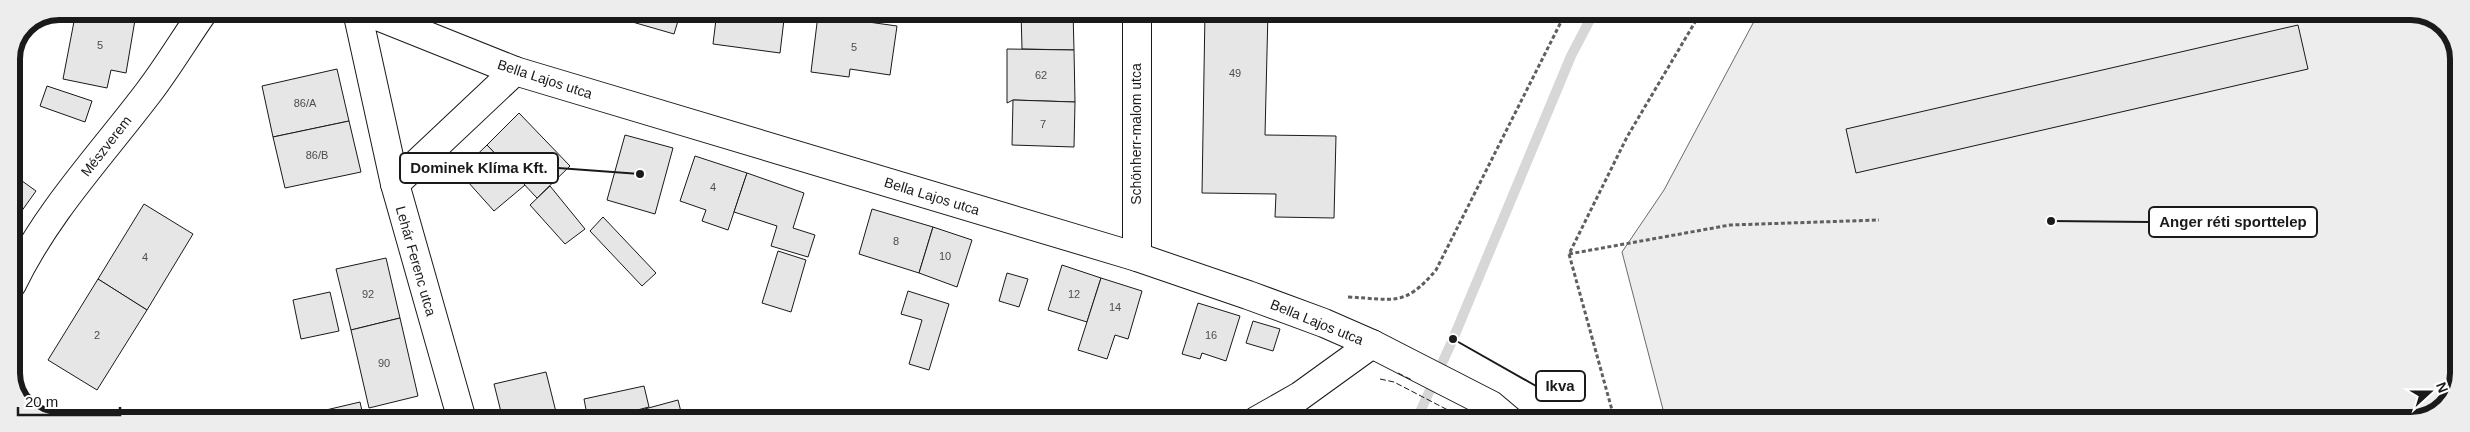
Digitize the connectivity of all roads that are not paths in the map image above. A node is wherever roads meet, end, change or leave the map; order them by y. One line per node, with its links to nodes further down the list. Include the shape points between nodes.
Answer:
1 (198, 20): 8 (street, Mészverem, via 149,91 83,174)
2 (359, 20): 6 (street, Lehár Ferenc utca)
3 (387, 20): 5 (street, Bella Lajos utca)
4 (1137, 20): 7 (street, Schönherr-malom utca)
5 (515, 72): 6 (street); 7 (street, Bella Lajos utca)
6 (395, 184): 10 (street, Lehár Ferenc utca)
7 (1137, 257): 9 (street, Bella Lajos utca, via 1316,319)
8 (20, 267)
9 (1372, 344): 11 (street, via 1307,391); 12 (street, Bella Lajos utca)
10 (460, 412)
11 (1270, 412)
12 (1498, 412)

